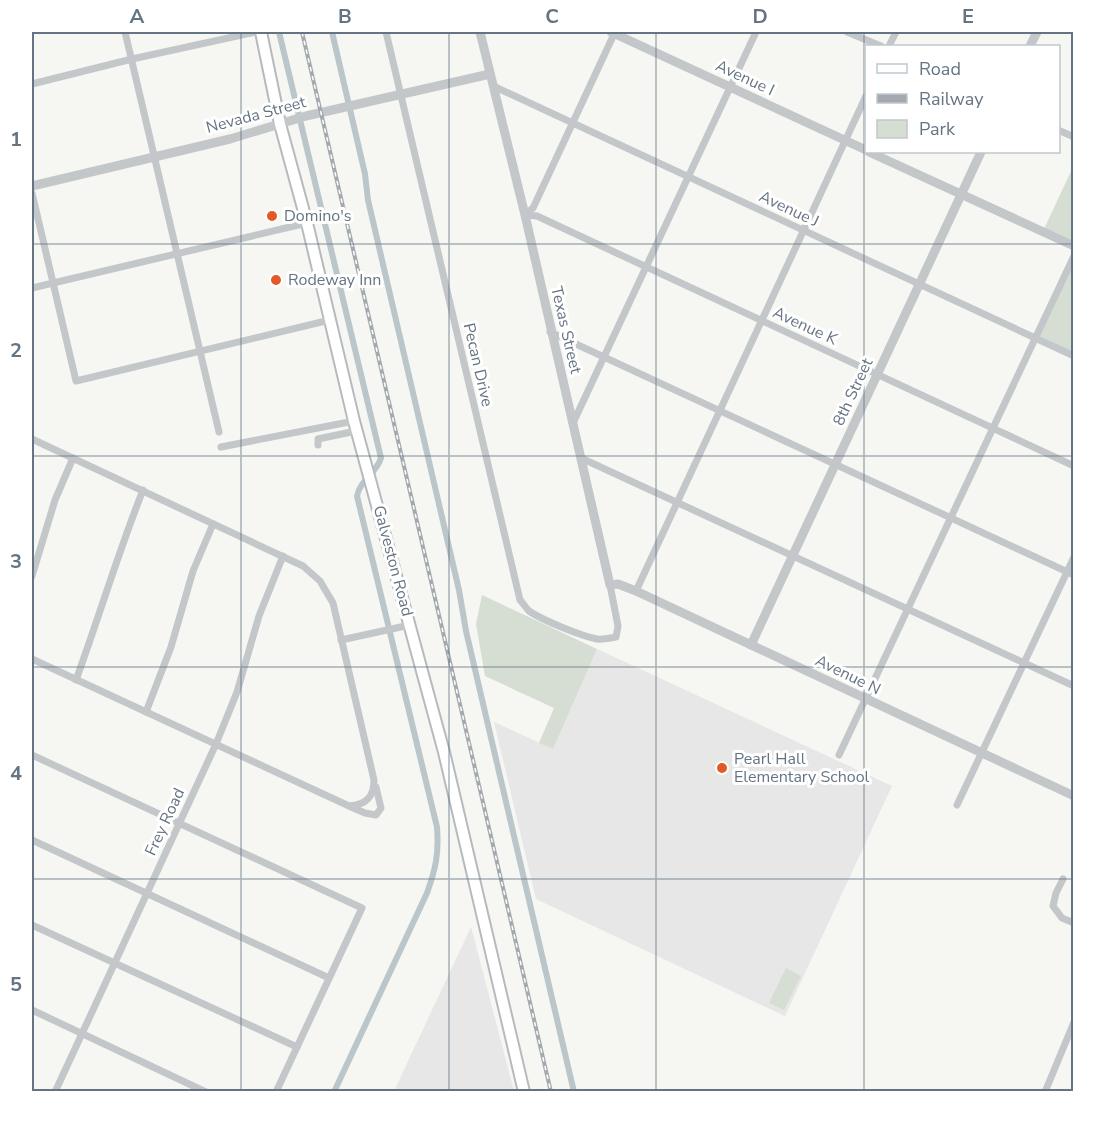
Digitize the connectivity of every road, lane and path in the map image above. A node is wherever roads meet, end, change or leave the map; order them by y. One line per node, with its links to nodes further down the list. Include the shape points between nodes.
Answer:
1 (125, 32): 10 (street)
2 (256, 32): 10 (street)
3 (261, 32): 18 (main road, Galveston Road)
4 (386, 32): 15 (street, Pecan Drive)
5 (480, 32): 11 (street, Texas Street)
6 (614, 32): 14 (street, Avenue I); 17 (street)
7 (756, 32): 14 (street)
8 (848, 32): 9 (street)
9 (878, 45)
10 (132, 59): 12 (street); 25 (street)
11 (490, 74): 13 (street, Texas Street); 15 (street, Nevada Street)
12 (32, 84)
13 (493, 86): 17 (street, Avenue J); 30 (street, Texas Street)
14 (730, 87): 21 (street, Avenue I); 26 (street)
15 (401, 94): 18 (street, Nevada Street); 73 (street, Pecan Drive, via 519,600 529,611 586,636 600,640)
16 (865, 100): 21 (street)
17 (572, 123): 26 (street, Avenue J); 30 (street, via 533,208)
18 (280, 124): 25 (street, Nevada Street); 31 (main road, Galveston Road)
19 (1060, 130): 20 (street)
20 (1074, 137)
21 (845, 141): 22 (street, Avenue I); 32 (street)
22 (865, 150)
23 (872, 153): 29 (street, Avenue I)
24 (981, 153): 29 (street, 8th Street)
25 (153, 157): 27 (street, Nevada Street); 34 (street)
26 (688, 177): 32 (street, Avenue J); 36 (street)
27 (32, 186)
28 (32, 193): 37 (street)
29 (961, 195): 33 (street, Avenue I); 38 (street, 8th Street)
30 (525, 215): 36 (street, Avenue K, via 537,216); 42 (street, Texas Street)
31 (306, 223): 34 (street); 40 (main road, Galveston Road)
32 (803, 231): 38 (street, Avenue J); 41 (street)
33 (1074, 246)
34 (176, 253): 37 (street); 44 (street)
35 (1074, 256): 43 (street)
36 (646, 267): 41 (street, Avenue K); 46 (street)
37 (53, 283): 39 (street); 44 (street, via 75,381)
38 (920, 285): 43 (street, Avenue J); 47 (street, 8th Street)
39 (32, 288)
40 (330, 321): 44 (street); 50 (main road, Galveston Road)
41 (761, 321): 47 (street, Avenue K); 48 (street)
42 (550, 332): 46 (street); 49 (street, Texas Street)
43 (1035, 338): 45 (street, Avenue J); 51 (street)
44 (200, 352): 52 (street)
45 (1074, 356)
46 (604, 357): 48 (street); 49 (street)
47 (878, 375): 51 (street, Avenue K); 58 (street, 8th Street)
48 (720, 411): 58 (street); 61 (street)
49 (573, 425): 57 (street, Texas Street)
50 (355, 426): 54 (street, via 318,439); 55 (street); 72 (main road, Galveston Road)
51 (991, 428): 59 (street, Avenue K); 62 (street)
52 (219, 432)
53 (32, 439): 56 (street)
54 (318, 445)
55 (221, 447)
56 (73, 458): 60 (street); 68 (street, via 55,500)
57 (581, 458): 61 (street); 69 (street, Texas Street)
58 (836, 465): 62 (street); 65 (street, 8th Street)
59 (1074, 466)
60 (143, 490): 63 (street); 78 (street)
61 (677, 502): 65 (street); 70 (street)
62 (950, 518): 67 (street); 71 (street)
63 (213, 524): 64 (street); 81 (street, via 193,571 171,647)
64 (283, 556): 74 (street, via 320,581 333,603); 82 (street, Frey Road)
65 (793, 556): 71 (street); 75 (street, 8th Street)
66 (1074, 557): 67 (street)
67 (1070, 574): 77 (street)
68 (32, 576)
69 (610, 585): 70 (street, Avenue N); 73 (street, Texas Street, via 618,626)
70 (636, 591): 75 (street, Avenue N)
71 (907, 609): 77 (street); 80 (street)
72 (410, 625): 74 (street); 105 (main road, Galveston Road)
73 (616, 637)
74 (341, 640): 86 (street)
75 (752, 645): 80 (street, Avenue N)
76 (32, 659): 78 (street)
77 (1024, 663): 79 (street); 83 (street)
78 (76, 680): 81 (street)
79 (1074, 686)
80 (865, 700): 83 (street, Avenue N); 85 (street)
81 (146, 712): 82 (street)
82 (216, 744): 89 (street); 90 (street, Frey Road)
83 (981, 753): 87 (street, Avenue N); 88 (street)
84 (32, 754): 90 (street)
85 (839, 755)
86 (374, 780): 89 (street, via 374,792 367,800); 89 (street, via 381,808 376,815)
87 (1074, 796)
88 (957, 805)
89 (349, 806)
90 (179, 823): 93 (street, Frey Road); 97 (street, via 362,908)
91 (32, 840): 93 (street)
92 (1063, 879): 94 (street, via 1053,906 1062,918)
93 (147, 893): 96 (street, Frey Road); 97 (street)
94 (1074, 923)
95 (32, 925): 96 (street)
96 (115, 963): 100 (street, Frey Road); 101 (street)
97 (329, 978): 101 (street)
98 (32, 1010): 100 (street)
99 (1074, 1022): 106 (street)
100 (81, 1034): 102 (street, Frey Road); 103 (street)
101 (297, 1047): 104 (street)
102 (55, 1092)
103 (206, 1092)
104 (276, 1092)
105 (524, 1092)
106 (1045, 1092)

